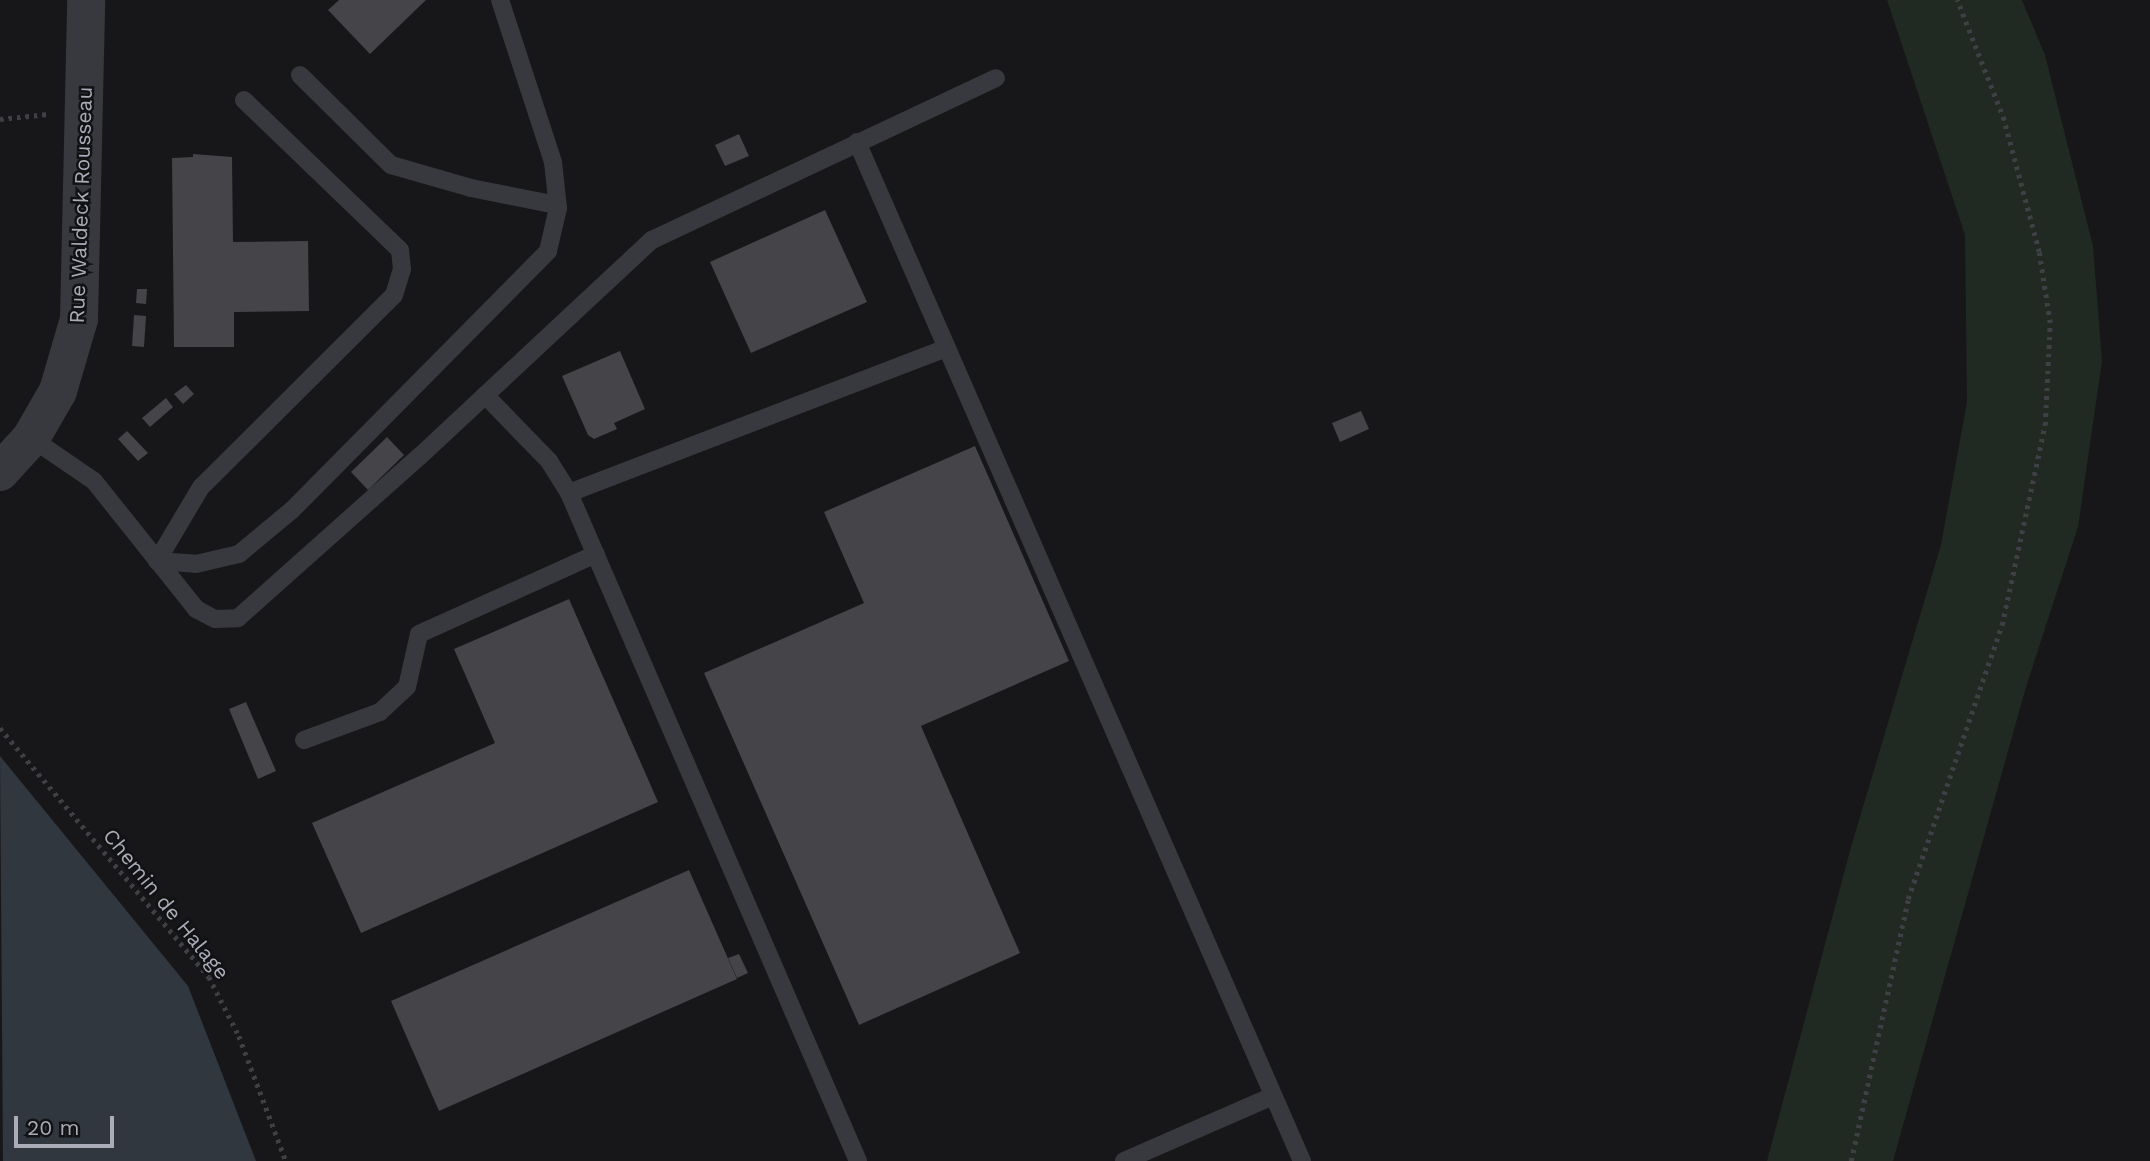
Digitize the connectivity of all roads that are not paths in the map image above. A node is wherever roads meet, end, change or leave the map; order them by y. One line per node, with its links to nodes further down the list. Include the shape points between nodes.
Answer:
1 (86, 0): 10 (street, Rue Waldeck Rousseau, via 79,319 68,369)
2 (500, 0): 7 (lane, via 554,162)
3 (300, 75): 7 (lane, via 391,165 471,188)
4 (996, 78): 6 (lane)
5 (244, 100): 14 (lane, via 400,250 402,269 394,295 201,487)
6 (857, 142): 8 (lane); 9 (lane, via 652,240)
7 (557, 205): 14 (lane, via 548,251 292,510 239,554 196,565)
8 (946, 348): 12 (lane); 16 (lane)
9 (485, 395): 12 (lane, via 550,461); 14 (lane, via 238,618 215,619 196,609)
10 (31, 438): 11 (street, Rue Waldeck Rousseau); 14 (lane, via 93,481)
11 (0, 472)
12 (569, 493): 13 (lane)
13 (596, 554): 15 (lane, via 419,634 407,687 380,712); 17 (lane)
14 (157, 561)
15 (304, 740)
16 (1273, 1096): 18 (lane); 19 (lane)
17 (858, 1161)
18 (1124, 1161)
19 (1302, 1161)

